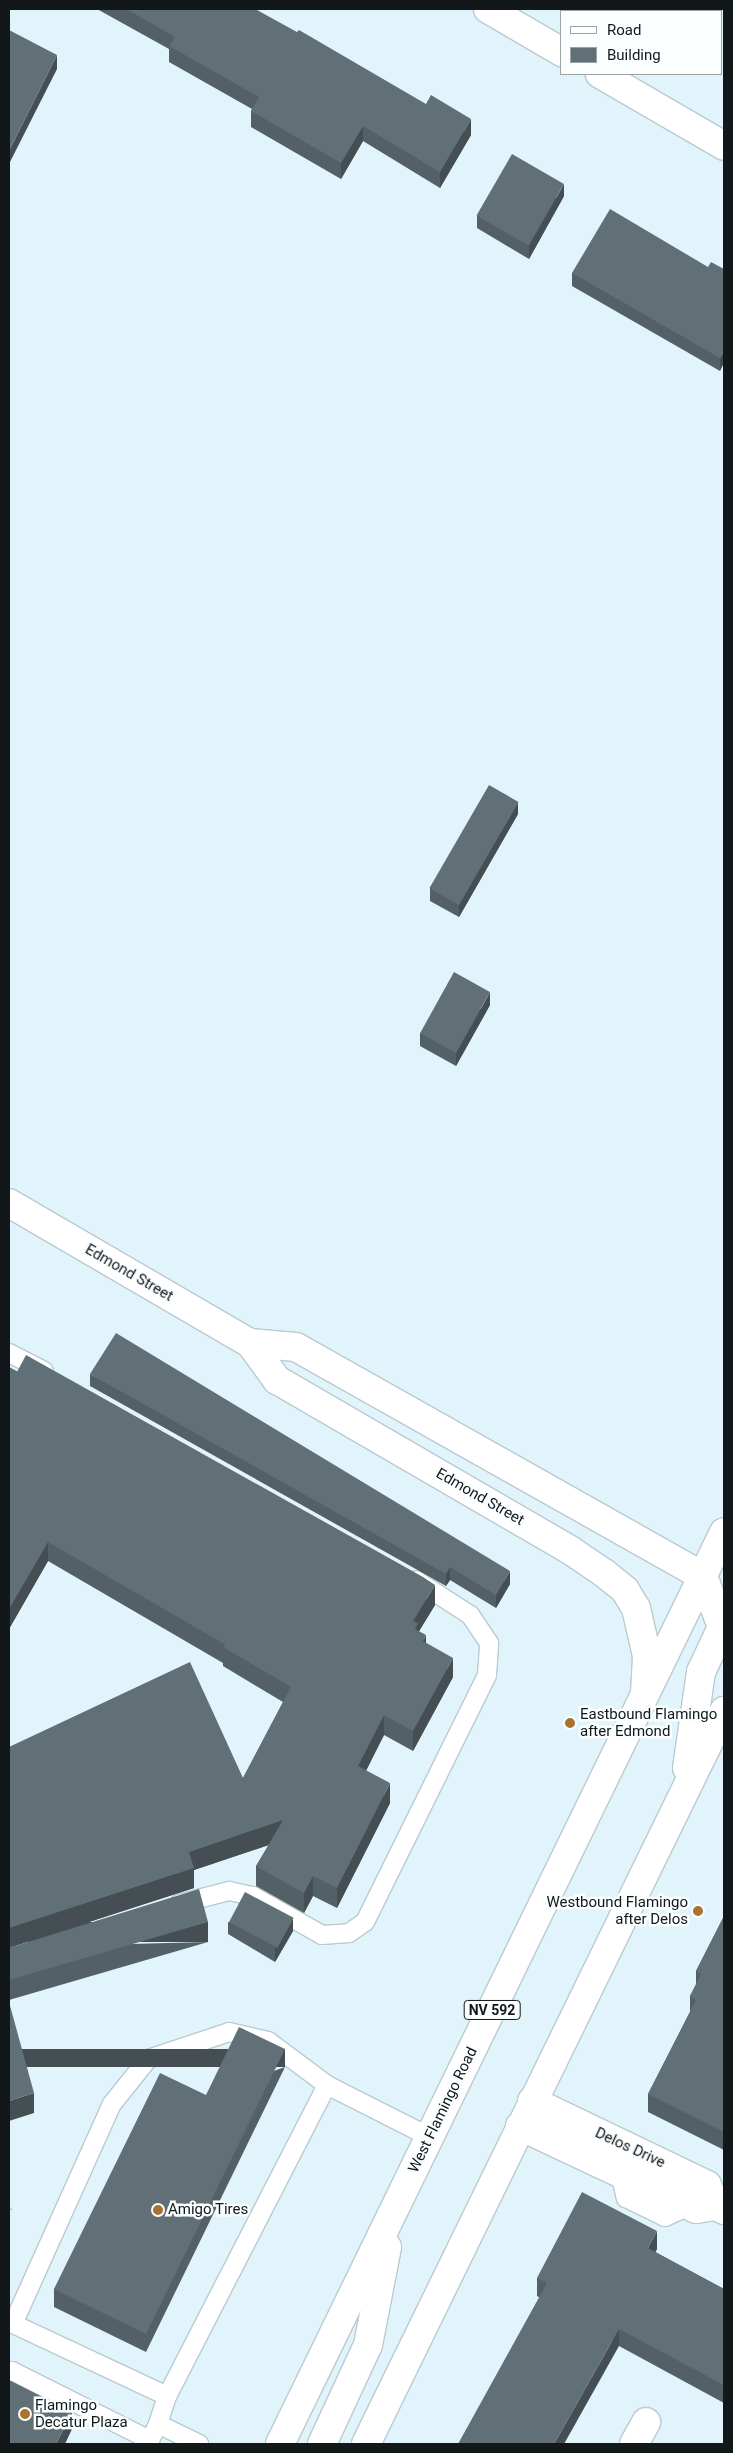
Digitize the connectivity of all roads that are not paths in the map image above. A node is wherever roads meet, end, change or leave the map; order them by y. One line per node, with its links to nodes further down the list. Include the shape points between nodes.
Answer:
1 (488, 9): 2 (main road)
2 (560, 51)
3 (602, 75): 4 (main road)
4 (724, 146)
5 (9, 1203): 6 (main road, Edmond Street)
6 (250, 1343): 11 (main road, Edmond Street, via 296,1347); 12 (main road, Edmond Street, via 277,1380 570,1550 625,1590 636,1608 643,1633 647,1656)
7 (9, 1352): 8 (lane)
8 (56, 1378)
9 (724, 1532): 11 (main road, West Flamingo Road / NV 592)
10 (403, 1573): 15 (lane, via 470,1616 490,1643 487,1675 365,1922 349,1933 322,1935 253,1896 229,1891)
11 (703, 1576): 12 (main road, West Flamingo Road / NV 592); 14 (main road, via 722,1627 701,1672)
12 (646, 1694): 19 (main road, West Flamingo Road / NV 592)
13 (724, 1711): 14 (main road)
14 (683, 1792): 17 (main road)
15 (160, 1910)
16 (327, 2086): 19 (lane); 27 (lane); 27 (lane, via 268,2040 229,2032 148,2058 112,2104 12,2324)
17 (532, 2101): 18 (main road); 20 (main road, Delos Drive)
18 (520, 2126): 21 (main road, Delos Drive); 33 (main road)
19 (430, 2137): 25 (main road, West Flamingo Road / NV 592)
20 (656, 2160): 22 (lane); 24 (main road, Delos Drive, via 708,2185)
21 (620, 2173): 22 (main road, Delos Drive); 23 (lane, via 626,2198 665,2217)
22 (644, 2185): 23 (main road, Delos Drive)
23 (689, 2206): 24 (main road, Delos Drive, via 696,2209)
24 (720, 2208)
25 (395, 2209): 31 (main road, West Flamingo Road / NV 592); 32 (main road, via 368,2345)
26 (9, 2372): 29 (lane)
27 (167, 2396): 28 (lane)
28 (158, 2424): 29 (lane); 30 (lane)
29 (149, 2442)
30 (199, 2444)
31 (280, 2444)
32 (322, 2444)
33 (366, 2444)

